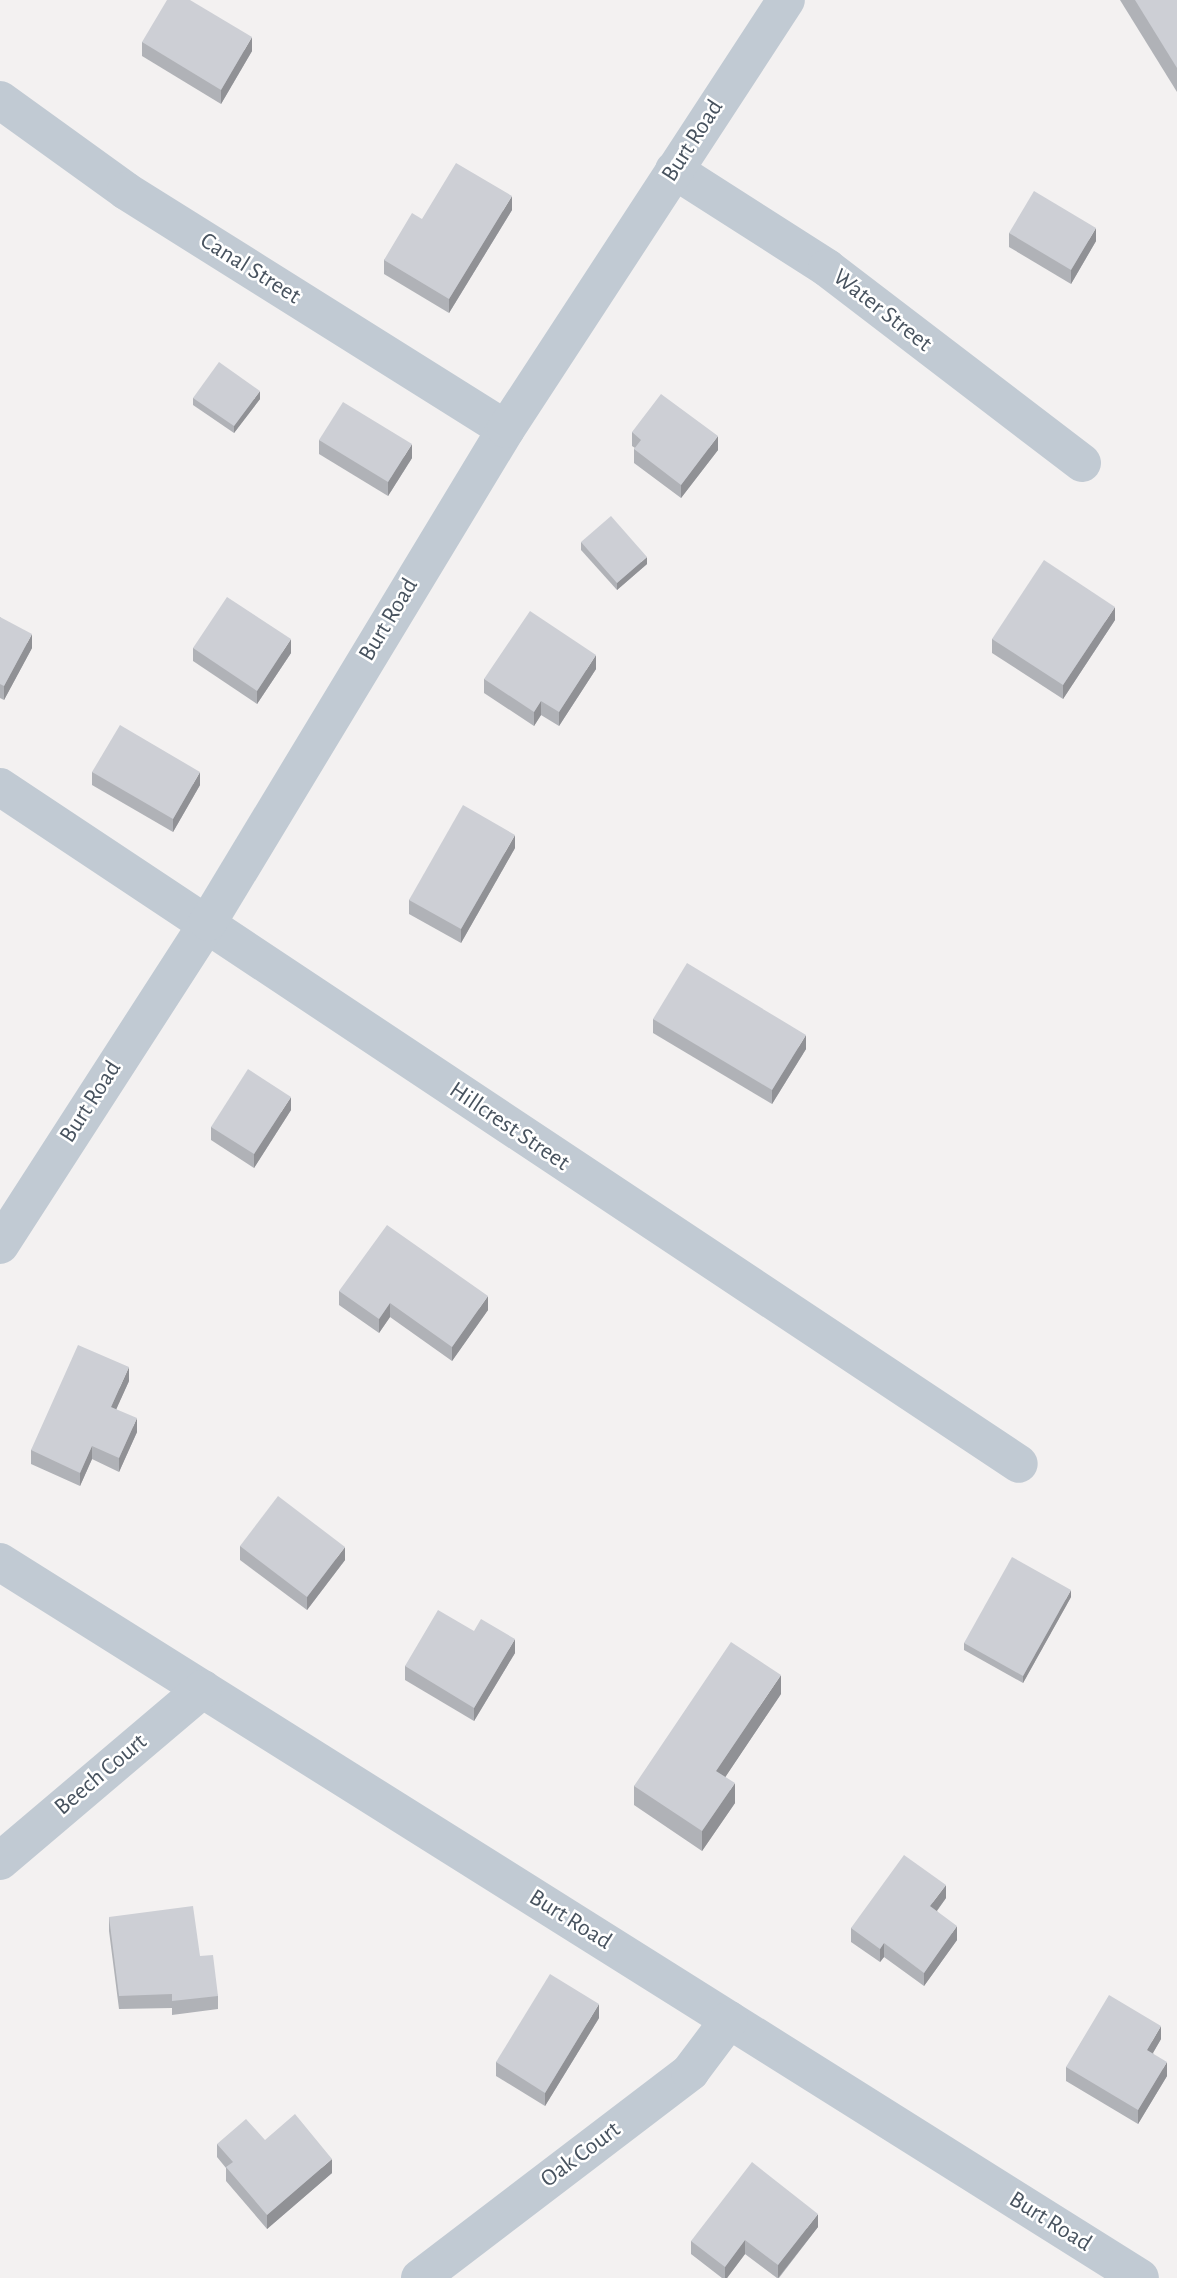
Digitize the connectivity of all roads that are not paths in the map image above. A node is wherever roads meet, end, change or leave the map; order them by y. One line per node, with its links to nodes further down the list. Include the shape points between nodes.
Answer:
1 (786, 0): 3 (street, Burt Road)
2 (0, 100): 4 (street, Canal Street, via 126,191)
3 (674, 170): 4 (street, Burt Road); 5 (street, Water Street, via 827,268)
4 (506, 429): 7 (street, Burt Road)
5 (1082, 463)
6 (0, 787): 7 (street, Hillcrest Street)
7 (208, 922): 8 (street, Burt Road); 9 (street, Hillcrest Street, via 515,1132)
8 (0, 1245)
9 (1019, 1464)
10 (0, 1562): 11 (street, Burt Road)
11 (203, 1689): 12 (street, Beech Court); 13 (street, Burt Road)
12 (0, 1861)
13 (729, 2020): 14 (street, Oak Court, via 690,2072); 15 (street, Burt Road)
14 (420, 2278)
15 (1140, 2278)

